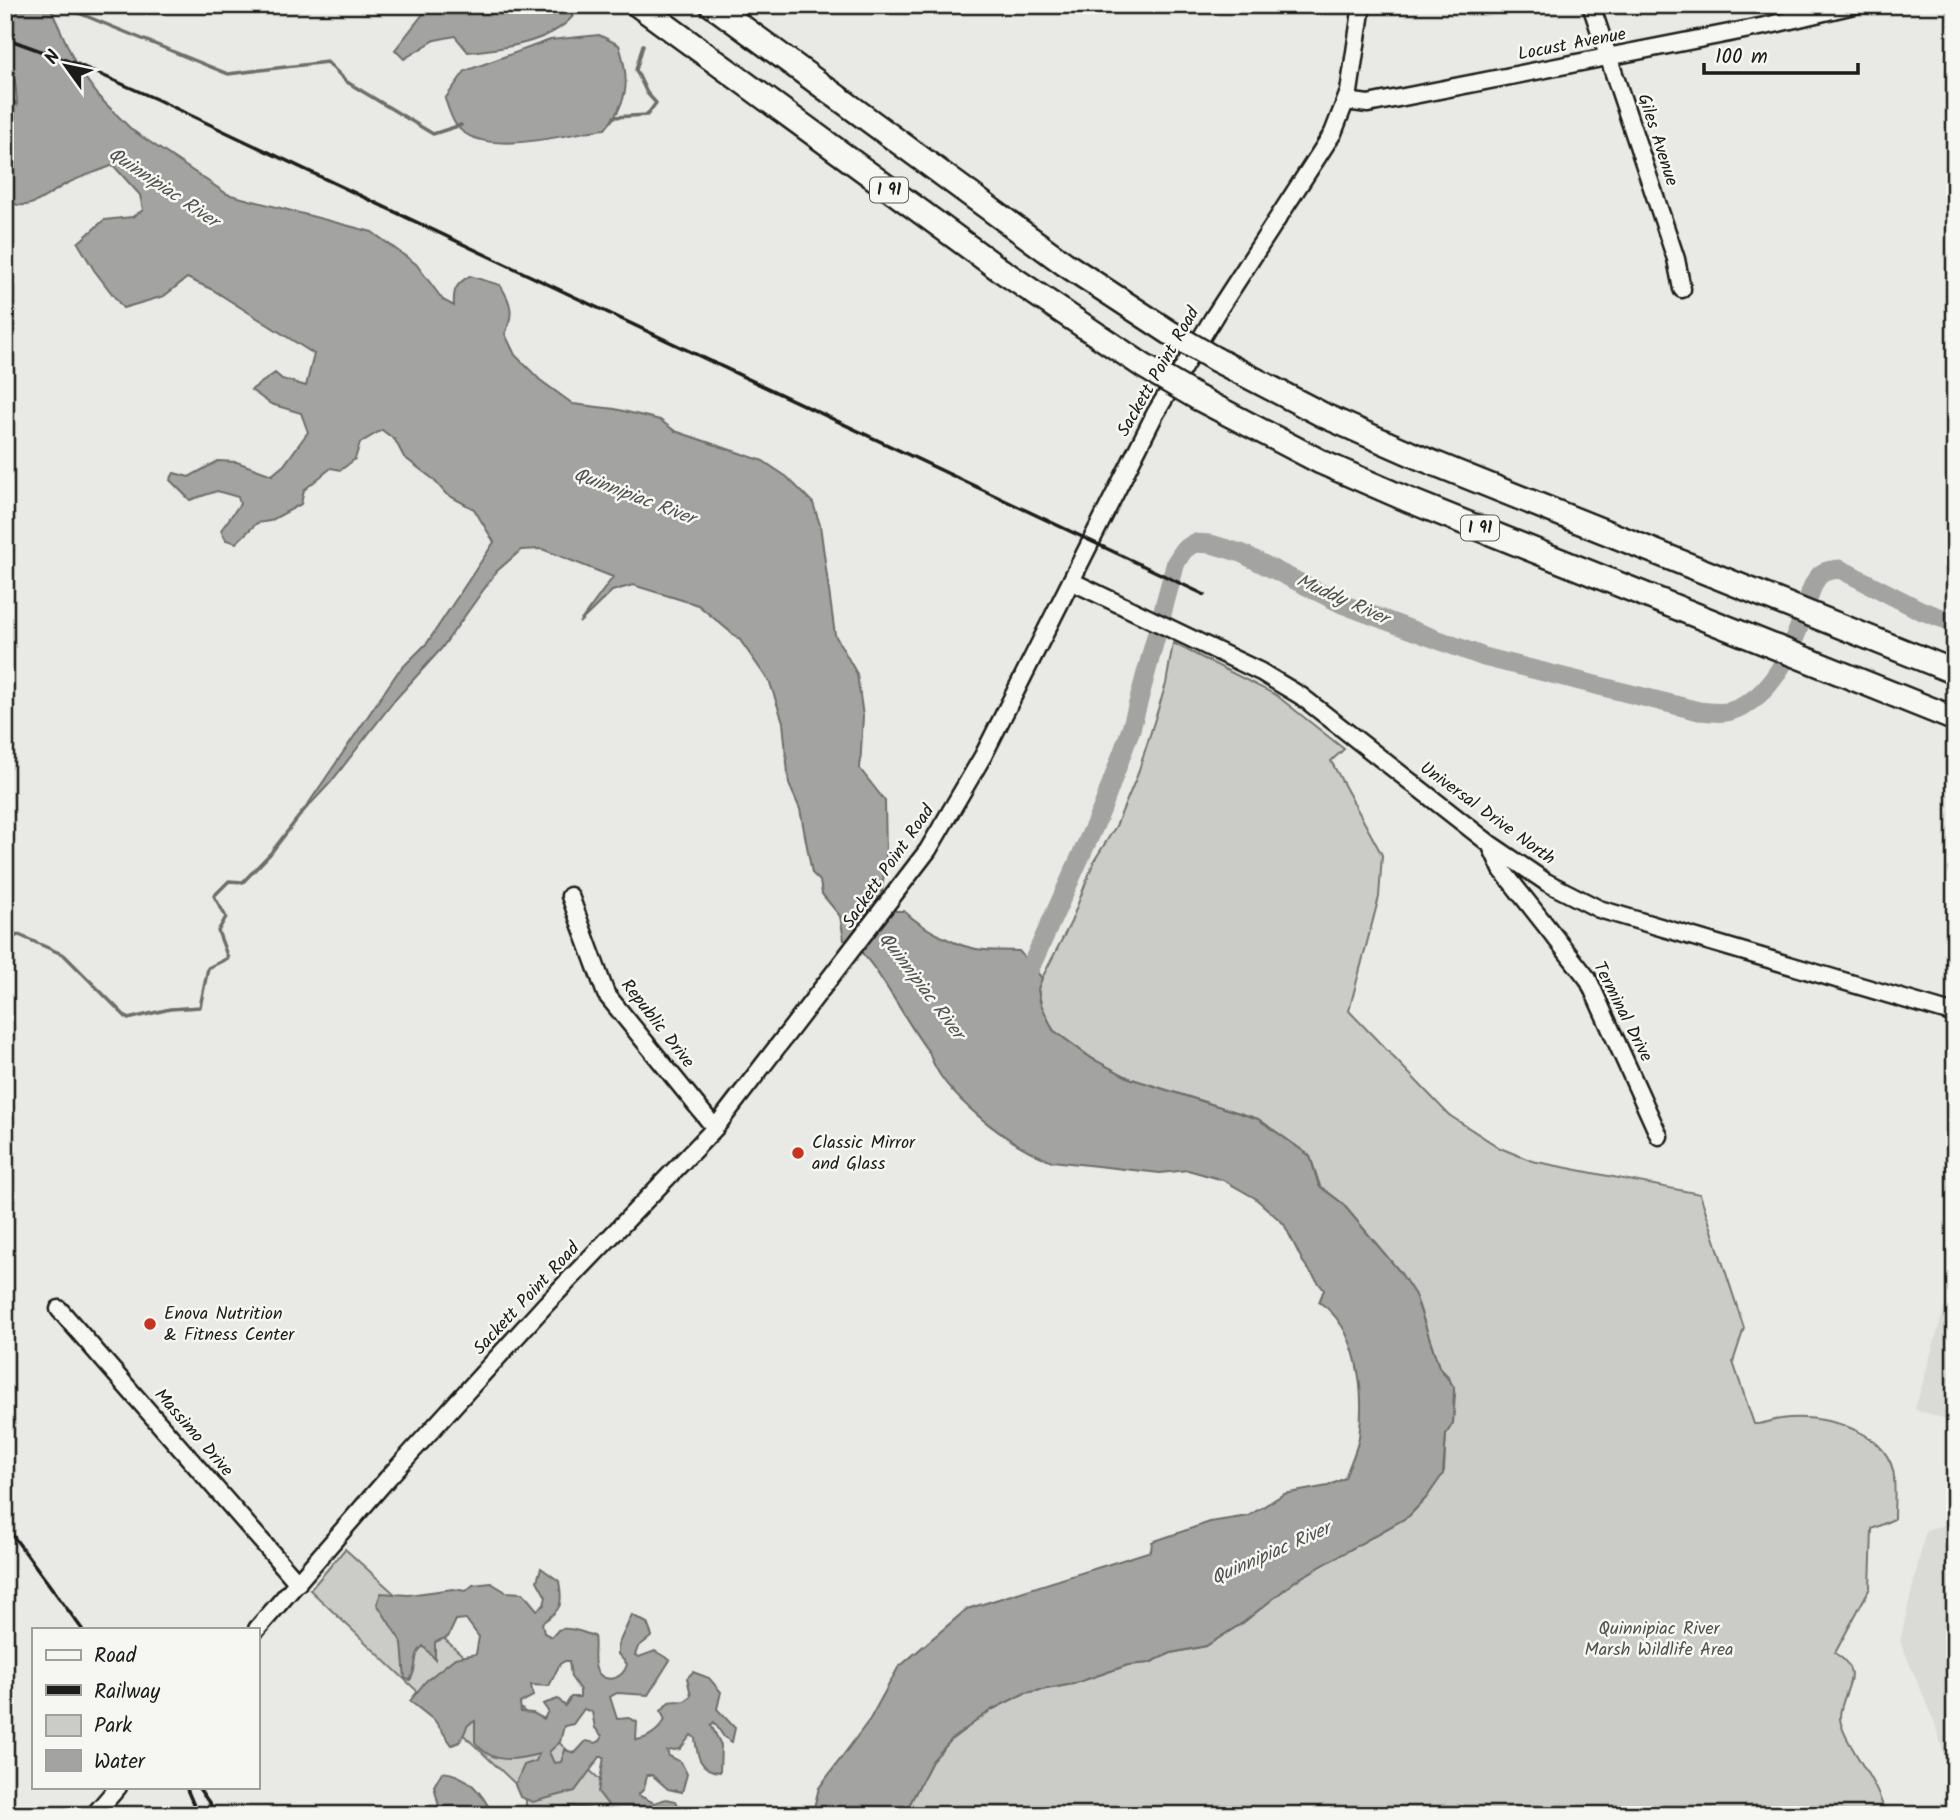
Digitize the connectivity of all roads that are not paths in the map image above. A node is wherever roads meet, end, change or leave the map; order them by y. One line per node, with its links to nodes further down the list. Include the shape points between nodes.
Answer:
1 (638, 5): 12 (highway, I 91, bridge, via 1009,277 1198,398 1373,485)
2 (712, 5): 11 (highway, I 91, bridge, via 1065,264 1215,359 1367,435)
3 (1362, 5): 8 (street, Sackett Point Road)
4 (1591, 5): 7 (street, Giles Avenue)
5 (1854, 5): 6 (street, Locust Avenue)
6 (1804, 11): 7 (street, Locust Avenue)
7 (1608, 57): 8 (street, Locust Avenue, via 1368,104); 9 (street, Giles Avenue)
8 (1346, 101): 10 (street, Sackett Point Road, via 1324,148 1161,404)
9 (1682, 289)
10 (1071, 581): 13 (street, Universal Drive North, via 1261,672 1301,696); 16 (street, Sackett Point Road, via 970,781 928,850)
11 (1955, 672)
12 (1955, 719)
13 (1490, 844): 15 (street, Universal Drive North, via 1546,882 1639,924); 17 (street, Terminal Drive, via 1502,870 1588,979)
14 (570, 896): 16 (street, Republic Drive, via 606,993)
15 (1955, 1014)
16 (715, 1128): 19 (street, Sackett Point Road, via 546,1304)
17 (1659, 1136)
18 (60, 1308): 19 (street, Massimo Drive)
19 (298, 1583): 20 (street, Sackett Point Road)
20 (258, 1628)
21 (117, 1788): 22 (street)
22 (94, 1815)

